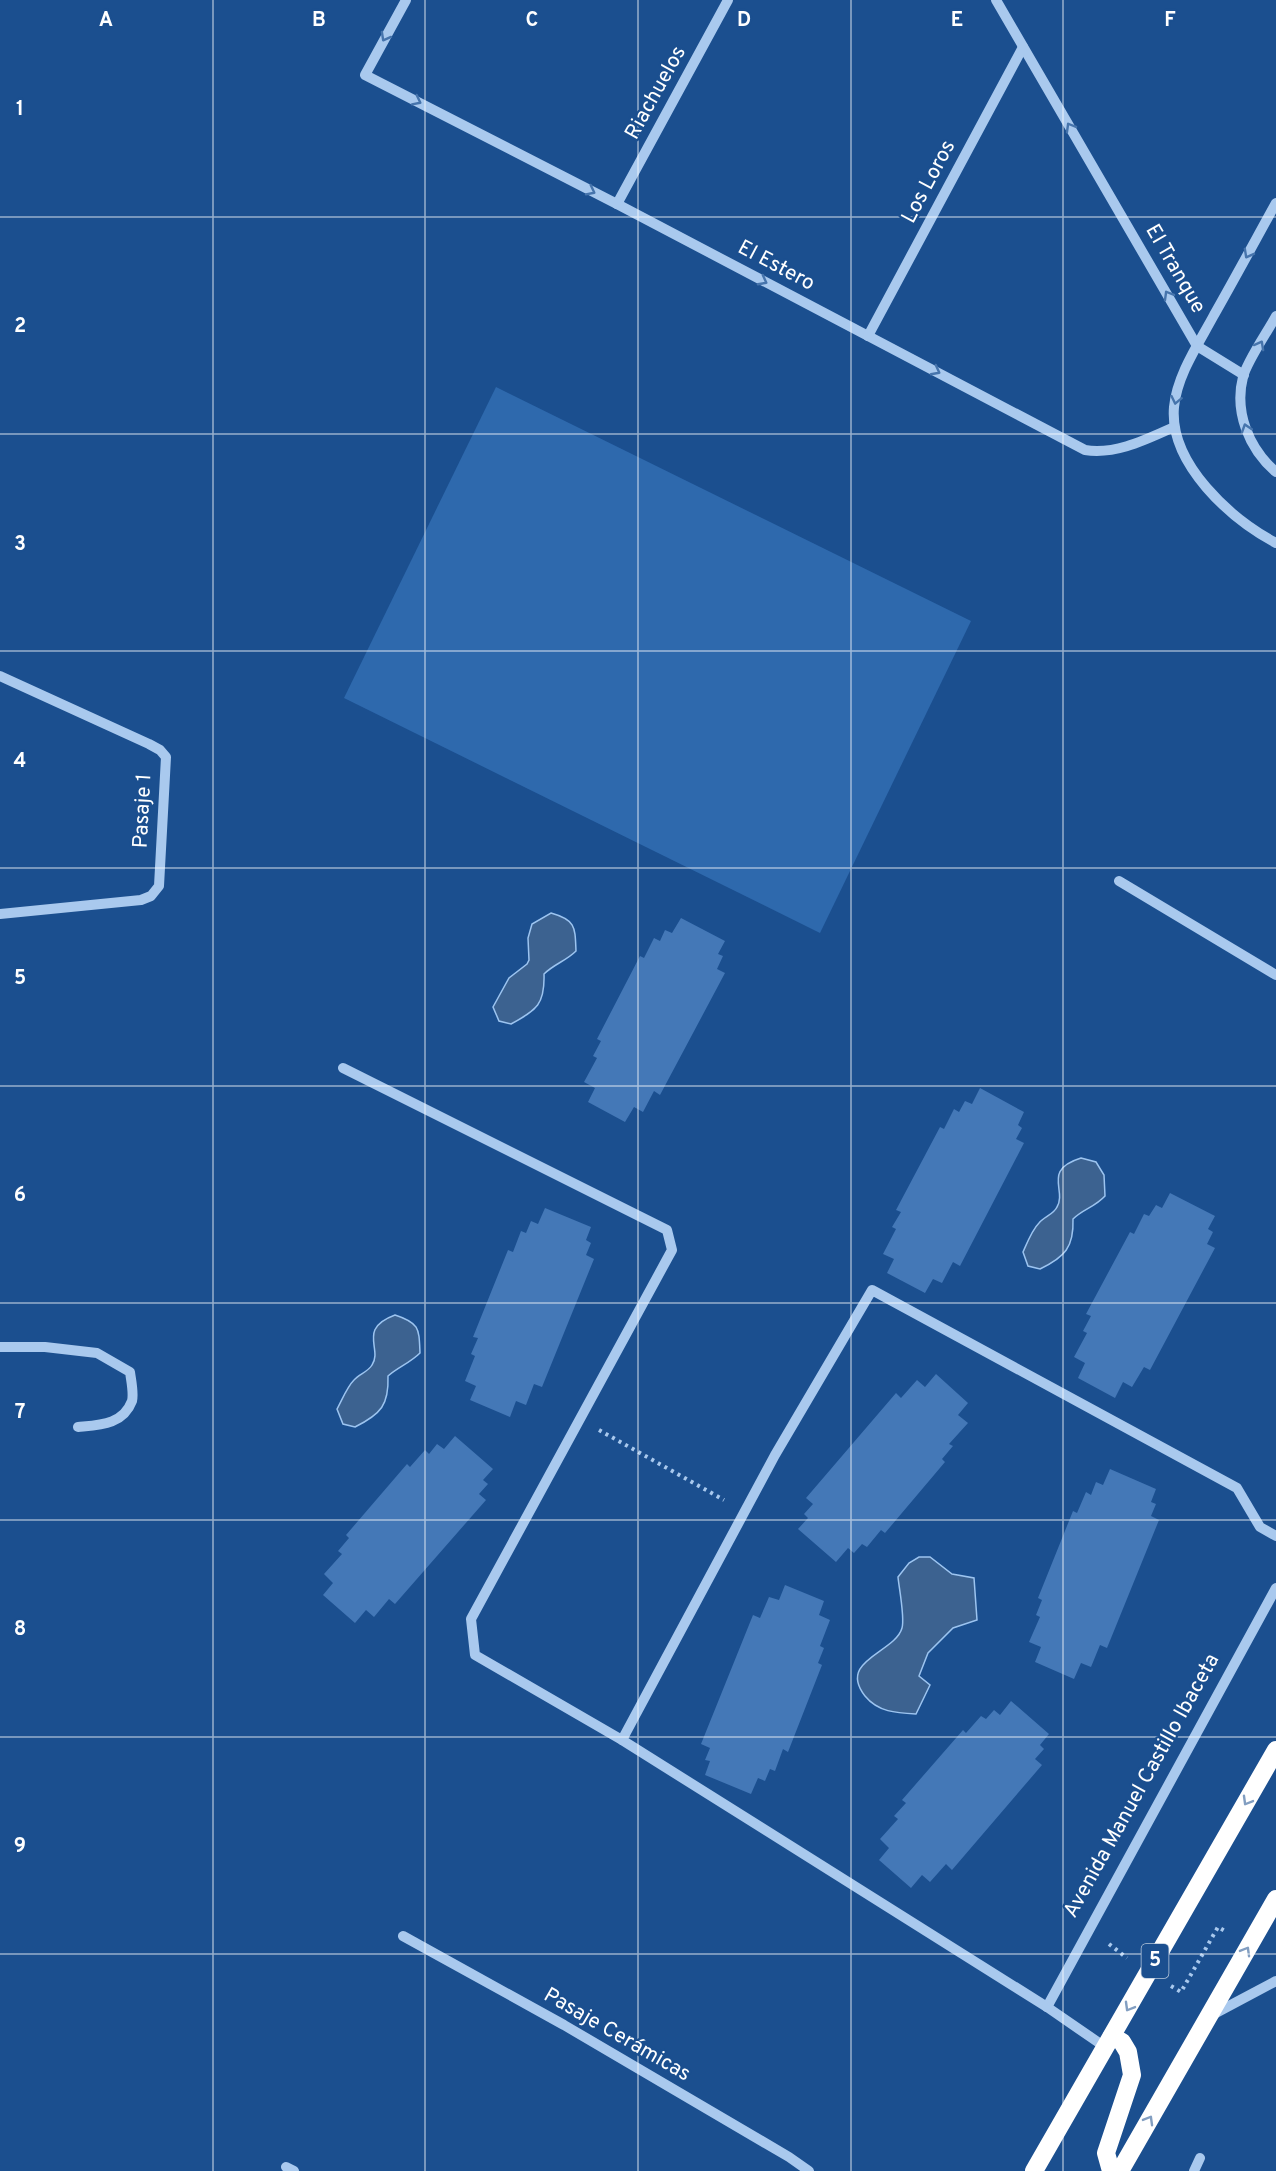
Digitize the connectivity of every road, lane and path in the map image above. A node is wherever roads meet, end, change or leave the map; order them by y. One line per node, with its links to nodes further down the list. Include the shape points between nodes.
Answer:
1 (406, 0): 6 (street, El Estero, one-way to 6, via 365,75)
2 (728, 0): 6 (street, Riachuelos)
3 (996, 0): 4 (street, El Tranque)
4 (1023, 47): 8 (street, Los Loros); 9 (street, El Tranque, one-way to 4)
5 (1276, 203): 9 (street, one-way to 9)
6 (617, 204): 8 (street, El Estero, one-way to 8)
7 (1276, 316): 10 (street, one-way to 7)
8 (868, 336): 11 (street, El Estero, one-way to 11, via 1085,450 1121,448)
9 (1197, 346): 10 (street); 11 (street, El Tranque, one-way to 11, via 1179,386)
10 (1244, 375): 12 (street, one-way to 10, via 1254,448 1247,432 1242,413)
11 (1174, 427): 13 (street, El Tranque, via 1182,450 1208,490 1250,528)
12 (1276, 472)
13 (1276, 543)
14 (0, 676): 16 (street, Pasaje 1, via 149,744 166,757 159,886 151,896)
15 (1119, 881): 17 (street)
16 (0, 914)
17 (1276, 975)
18 (343, 1068): 20 (street, via 667,1230 672,1250)
19 (0, 1347): 21 (street, via 96,1353 130,1372 133,1400 123,1416 106,1425)
20 (580, 1420): 22 (path); 25 (street, via 471,1619 475,1655)
21 (78, 1427)
22 (745, 1511): 23 (street, via 872,1290 1237,1488 1260,1527); 25 (street)
23 (1276, 1536)
24 (1276, 1588): 30 (street, Avenida Manuel Castillo Ibaceta)
25 (622, 1740): 30 (street)
26 (1276, 1750): 32 (highway, 5, one-way to 32)
27 (1276, 1899): 31 (highway, one-way to 27)
28 (403, 1936): 34 (street, Pasaje Cerámicas, via 564,2025)
29 (1276, 1981): 31 (street)
30 (1047, 2007): 32 (street)
31 (1209, 2016): 37 (highway, one-way to 31)
32 (1109, 2042): 35 (highway, 5); 36 (highway, via 1122,2042 1132,2075 1106,2153)
33 (1200, 2158): 38 (street)
34 (809, 2171)
35 (1034, 2171)
36 (1111, 2171)
37 (1120, 2171)
38 (1194, 2171)

